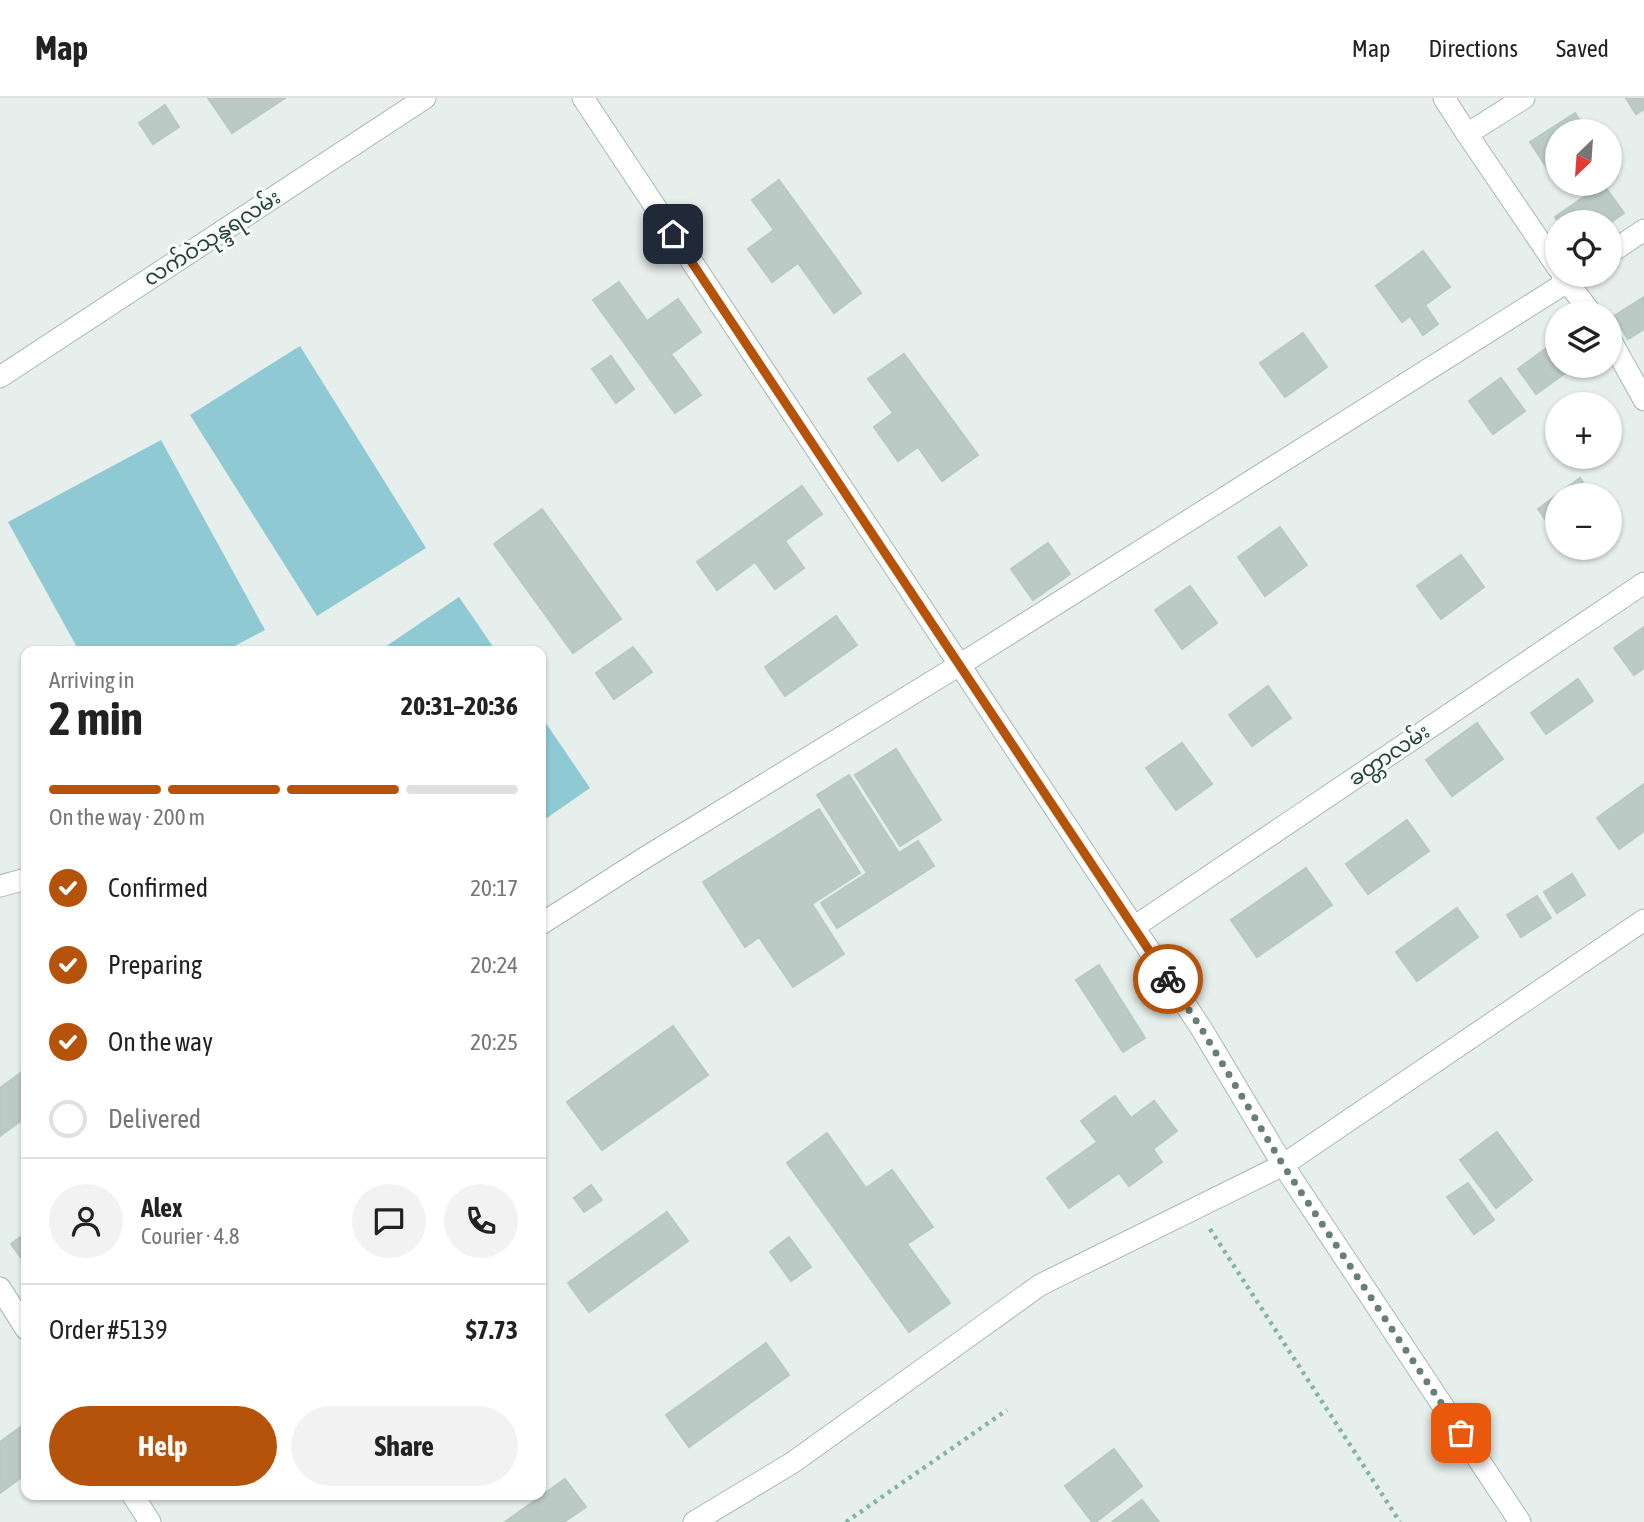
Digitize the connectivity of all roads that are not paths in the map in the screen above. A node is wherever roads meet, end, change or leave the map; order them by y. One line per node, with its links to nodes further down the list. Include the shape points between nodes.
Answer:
1 (425, 98): 11 (street, လက်ဝဲသုန္ဒရလမ်း)
2 (583, 98): 14 (street)
3 (1444, 98): 5 (street)
4 (1524, 98): 5 (street)
5 (1467, 134): 7 (street)
6 (1644, 230): 8 (street)
7 (1545, 245)
8 (1622, 245)
9 (1547, 287): 14 (street)
10 (1622, 361): 12 (street)
11 (0, 377)
12 (1644, 400)
13 (1644, 583): 19 (street, ခတ္တာလမ်း)
14 (961, 664): 18 (street); 19 (street)
15 (21, 880): 16 (street)
16 (0, 886)
17 (1644, 920): 20 (street)
18 (546, 921)
19 (1134, 927): 20 (street)
20 (1283, 1165): 25 (street, via 1040,1285 792,1463); 26 (street)
21 (0, 1288): 22 (street)
22 (21, 1321)
23 (136, 1500): 24 (street)
24 (150, 1522)
25 (694, 1522)
26 (1520, 1522)

